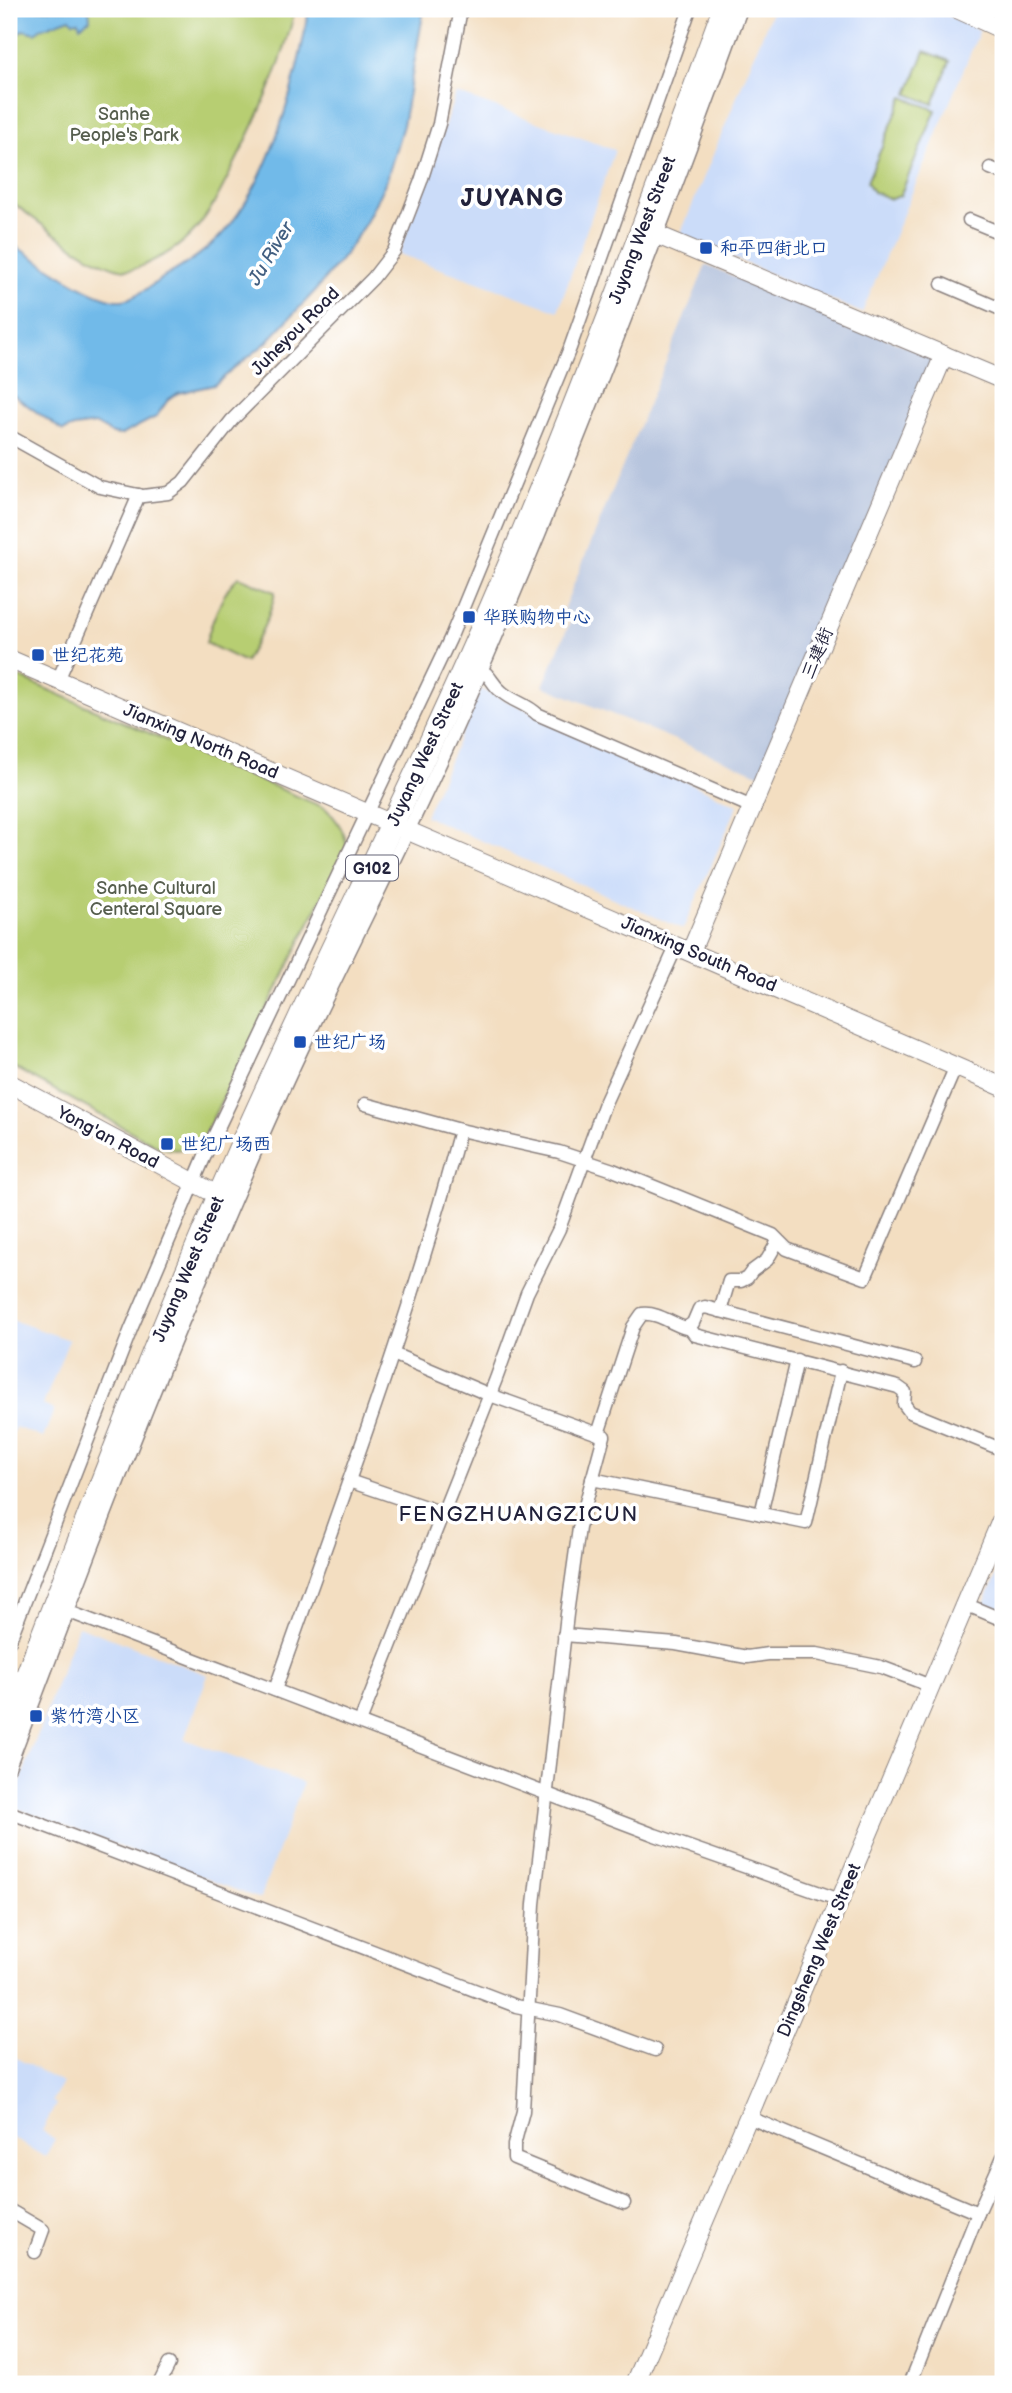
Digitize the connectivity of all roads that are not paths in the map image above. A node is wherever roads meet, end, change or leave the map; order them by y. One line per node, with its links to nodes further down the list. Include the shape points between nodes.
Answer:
1 (461, 9): 18 (street, Juheyou Road, via 439,124 404,228 387,261 240,412 183,482 168,493)
2 (690, 9): 23 (street, via 569,348 450,639)
3 (710, 9): 23 (highway, Juyang West Street / G102, via 550,436)
4 (724, 9): 11 (highway, Juyang West Street / G102)
5 (741, 9): 11 (street)
6 (957, 9): 7 (street)
7 (1003, 30)
8 (990, 168): 9 (street)
9 (1003, 173)
10 (969, 219): 12 (street)
11 (651, 232): 15 (street); 20 (highway, Juyang West Street / G102, via 561,441)
12 (1003, 234)
13 (942, 284): 14 (street)
14 (1003, 310)
15 (944, 355): 16 (street); 22 (street, 三建街)
16 (1003, 380)
17 (9, 436): 18 (street, Juheyou Road, via 100,486)
18 (139, 495): 21 (street)
19 (9, 659): 21 (street, Jianxing North Road)
20 (475, 667): 22 (street, via 487,672 499,690 537,714); 23 (highway, Juyang West Street / G102)
21 (58, 680): 23 (street, Jianxing North Road)
22 (752, 807): 24 (street, 三建街)
23 (388, 821): 24 (street, Jianxing South Road); 31 (highway, Juyang West Street / G102); 48 (highway, Juyang West Street / G102, via 153,1352)
24 (684, 948): 25 (street, Jianxing South Road); 30 (street, via 606,1103)
25 (956, 1066): 27 (street, Jianxing South Road); 32 (street, via 865,1278 787,1249)
26 (9, 1083): 31 (street, Yong'an Road)
27 (1003, 1087)
28 (365, 1104): 29 (street)
29 (460, 1130): 30 (street); 35 (street)
30 (584, 1160): 32 (street, via 773,1235); 39 (street, via 559,1228 527,1293)
31 (201, 1186): 51 (street, via 131,1329); 53 (highway, Juyang West Street / G102)
32 (778, 1241): 33 (street, via 767,1260 747,1278 729,1281)
33 (720, 1311): 34 (street, via 702,1307); 37 (street)
34 (689, 1327): 36 (street, via 695,1335); 40 (street, via 652,1314 640,1316)
35 (393, 1354): 39 (street); 43 (street)
36 (797, 1360): 38 (street); 45 (street)
37 (915, 1362)
38 (841, 1371): 41 (street, via 898,1387 905,1392 904,1404 910,1412); 45 (street, via 806,1523)
39 (490, 1395): 40 (street); 44 (street)
40 (598, 1434): 42 (street, via 604,1436)
41 (1003, 1450)
42 (592, 1479): 45 (street); 50 (street, via 579,1528)
43 (349, 1481): 44 (street); 54 (street)
44 (443, 1513): 55 (street)
45 (761, 1514)
46 (1003, 1516): 47 (street, Dingsheng West Street)
47 (965, 1604): 49 (street); 52 (street, Dingsheng West Street)
48 (61, 1609): 54 (street); 56 (highway, Juyang West Street / G102); 57 (street)
49 (1003, 1620)
50 (564, 1636): 52 (street, via 676,1644 747,1657 817,1654 881,1667); 58 (street)
51 (9, 1642)
52 (931, 1686): 60 (street, Dingsheng West Street)
53 (9, 1687)
54 (275, 1690): 55 (street)
55 (360, 1722): 58 (street)
56 (9, 1723)
57 (9, 1767)
58 (547, 1793): 60 (street); 61 (street, via 534,1904)
59 (9, 1812): 61 (street)
60 (840, 1900): 63 (street, Dingsheng West Street)
61 (530, 2009): 62 (street, via 560,2015); 65 (street, via 523,2111 513,2158)
62 (654, 2050)
63 (748, 2117): 67 (street); 71 (street, Dingsheng West Street)
64 (1003, 2157): 67 (street)
65 (624, 2203)
66 (9, 2210): 68 (street, via 43,2230)
67 (978, 2213): 72 (street)
68 (34, 2252)
69 (169, 2364): 70 (street)
70 (159, 2384)
71 (635, 2384)
72 (910, 2384)

